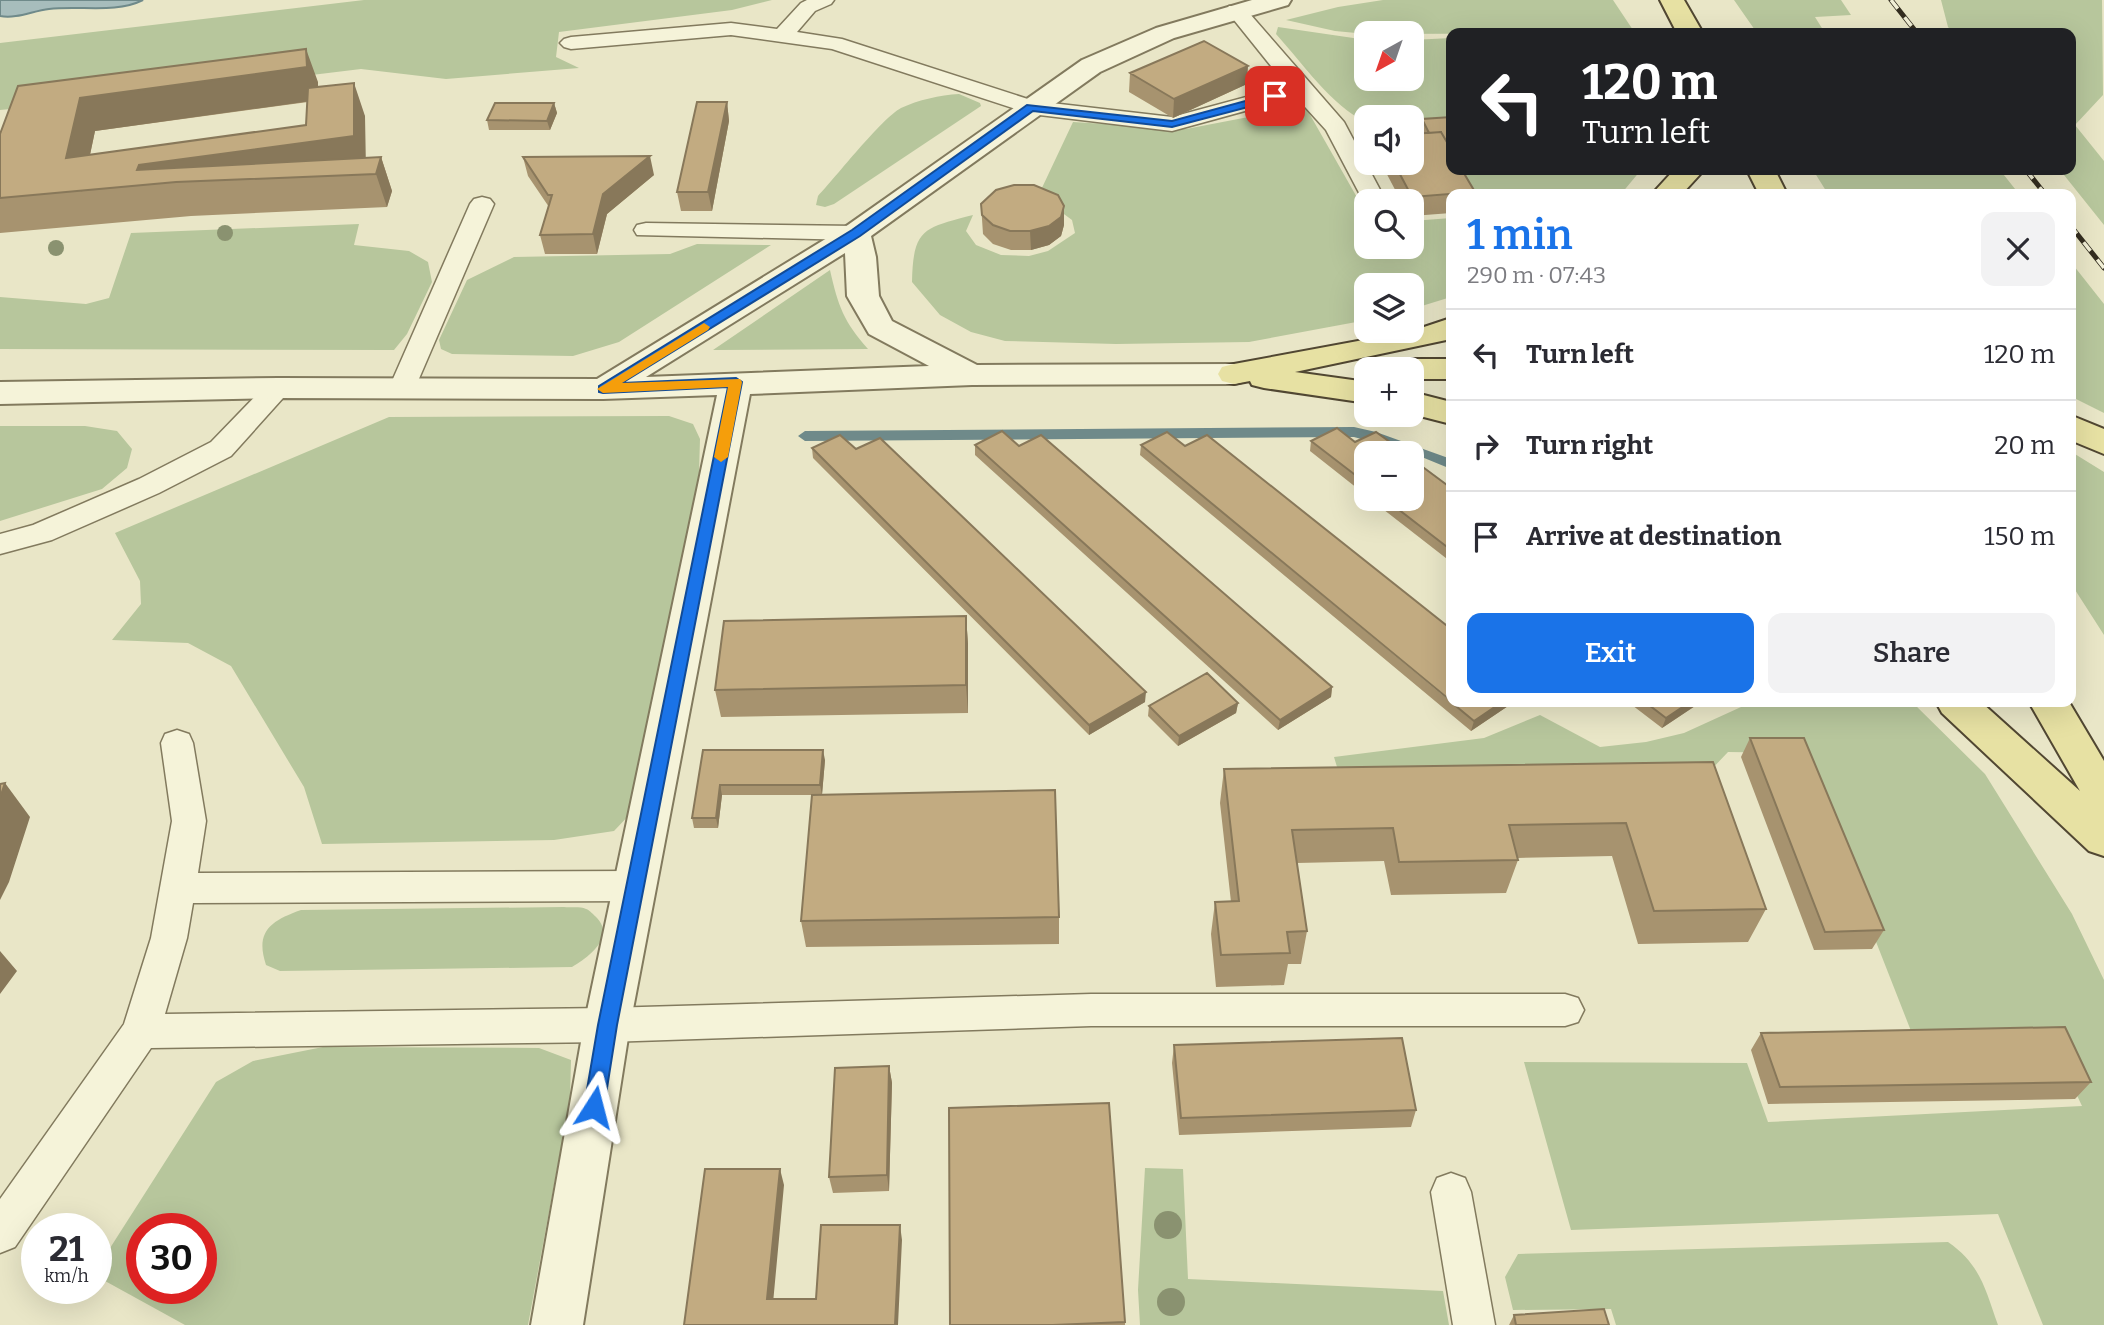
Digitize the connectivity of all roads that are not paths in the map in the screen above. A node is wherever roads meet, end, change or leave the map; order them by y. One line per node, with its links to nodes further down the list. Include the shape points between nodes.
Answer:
1 (824, 0): 6 (lane, via 808,7)
2 (1279, 0): 4 (street)
3 (1673, 1): 5 (main road)
4 (1236, 10): 8 (lane); 9 (street, via 1165,33 1091,66)
5 (1687, 28)
6 (782, 36): 7 (lane, via 731,29); 9 (lane, via 835,43)
7 (570, 43)
8 (1301, 89): 9 (lane, via 1172,124); 11 (lane, via 1336,127)
9 (1031, 107): 15 (street)
10 (1685, 175): 12 (main road)
11 (1368, 189)
12 (1671, 189)
13 (482, 204): 24 (lane)
14 (646, 230): 15 (lane)
15 (856, 233): 21 (street, via 863,296 880,327); 25 (street)
16 (1446, 330): 20 (main road)
17 (1424, 369): 18 (main road)
18 (1446, 369)
19 (1354, 371): 20 (main road)
20 (1234, 374): 21 (street); 26 (main road)
21 (972, 375): 22 (street)
22 (736, 382): 25 (street); 38 (street)
23 (279, 388): 24 (street); 27 (street); 32 (lane, via 221,449 42,533)
24 (402, 388): 25 (street)
25 (603, 389)
26 (1354, 391)
27 (0, 393)
28 (1424, 406): 29 (main road)
29 (1446, 412)
30 (2076, 429): 31 (main road)
31 (2104, 443)
32 (0, 544)
33 (1960, 707): 37 (main road)
34 (2052, 707): 36 (main road)
35 (177, 743): 39 (lane, via 190,821)
36 (2104, 797)
37 (2104, 839)
38 (635, 886): 39 (lane); 41 (street)
39 (177, 888): 42 (lane, via 169,938)
40 (1565, 1010): 41 (lane, via 1091,1010)
41 (607, 1025): 42 (lane); 45 (street)
42 (141, 1031): 44 (lane)
43 (1451, 1192): 46 (lane)
44 (0, 1233)
45 (557, 1325)
46 (1474, 1325)

